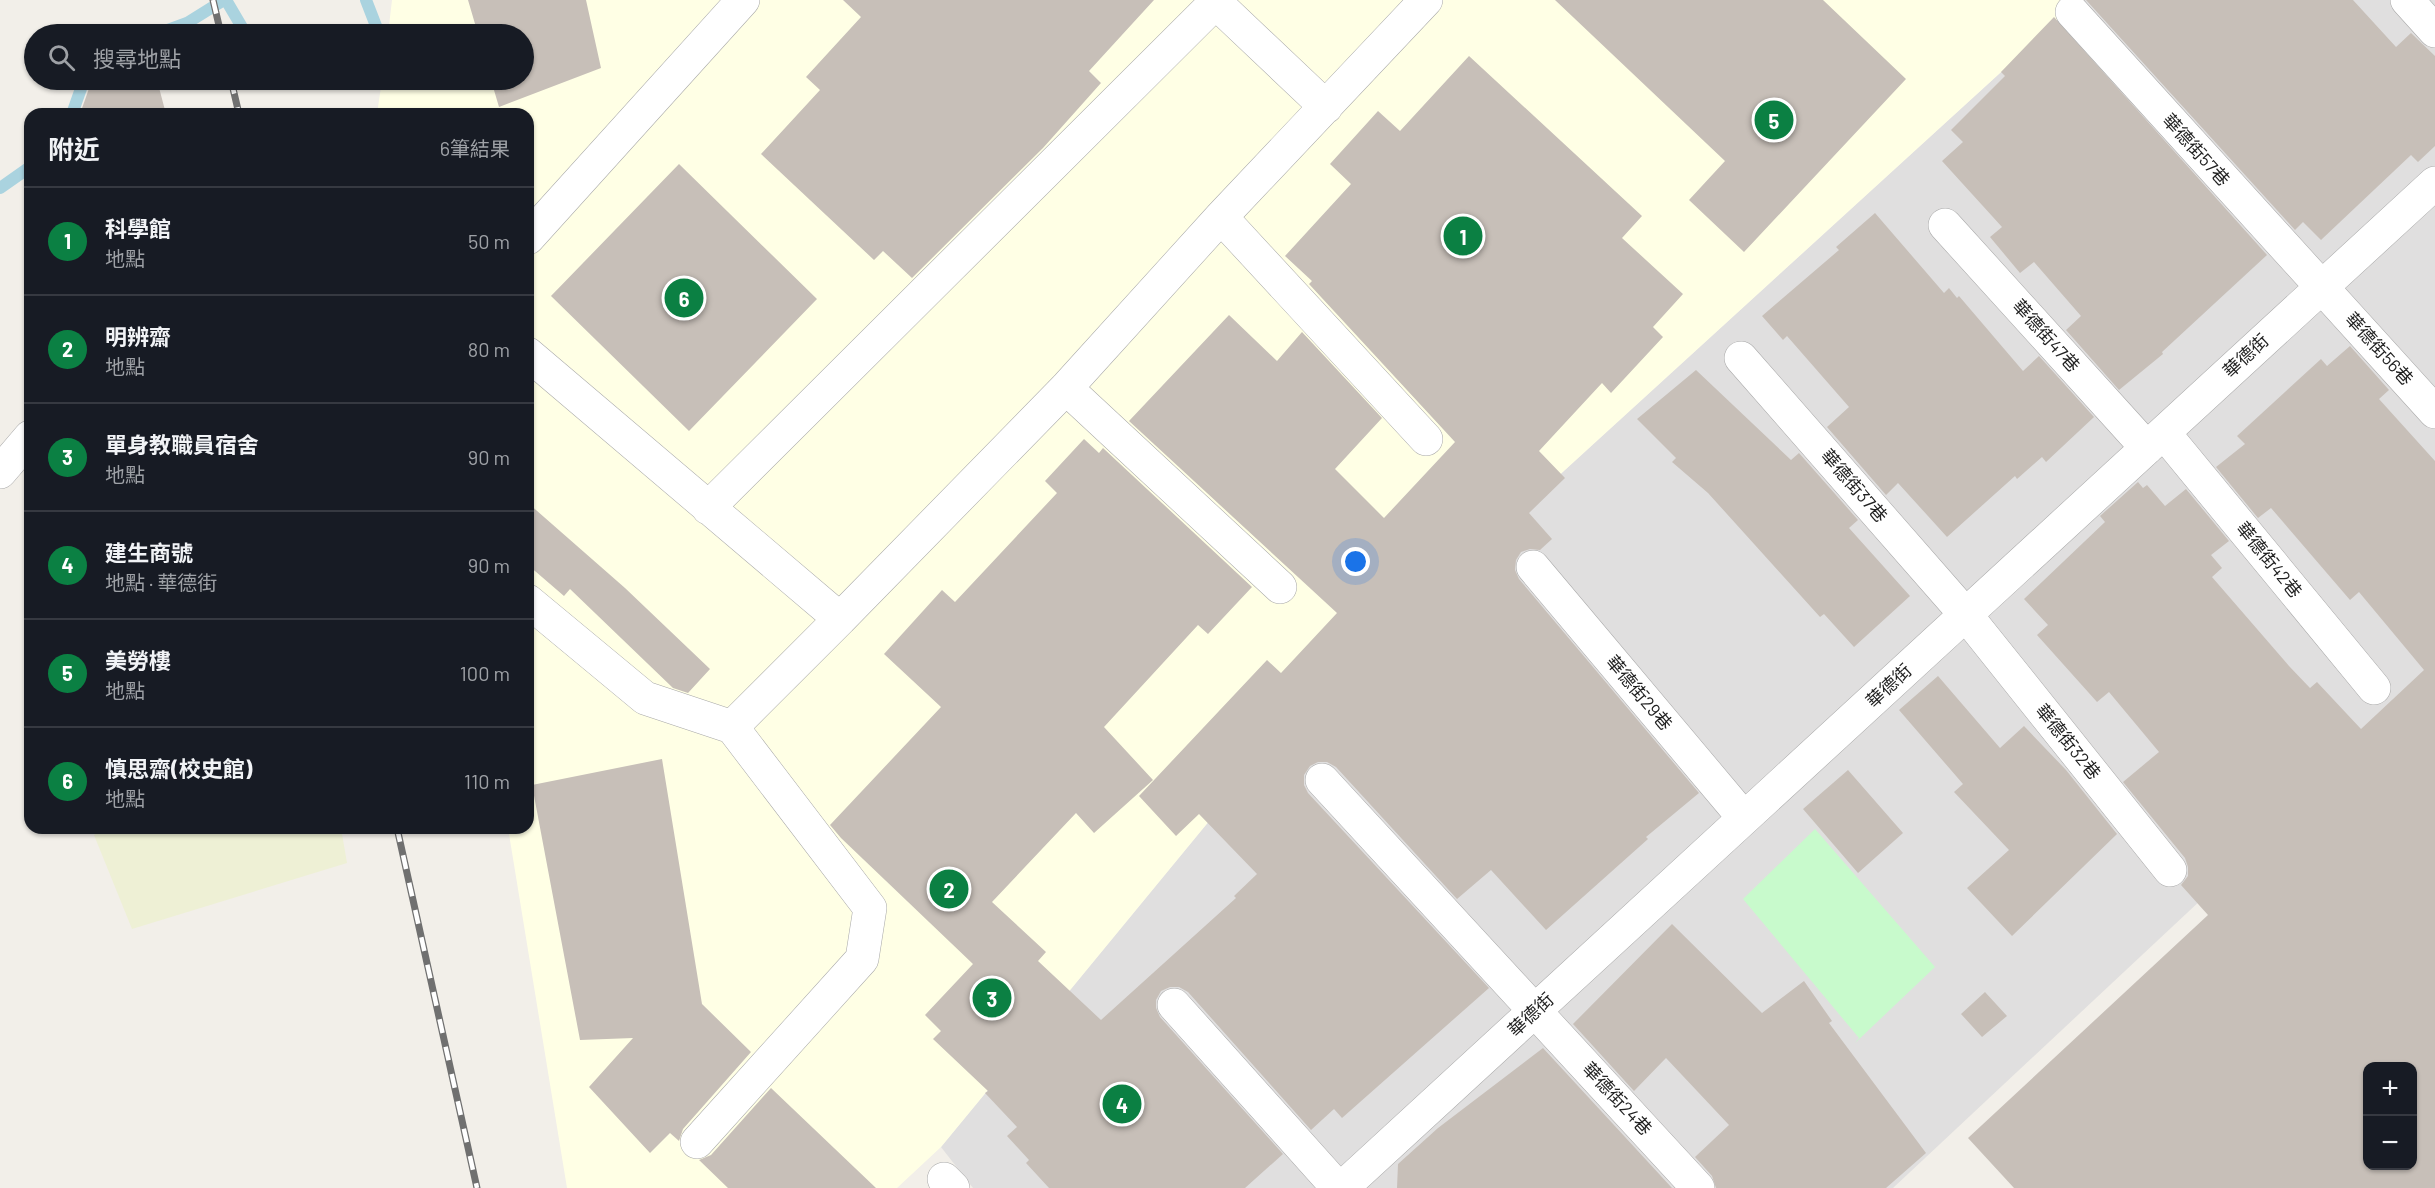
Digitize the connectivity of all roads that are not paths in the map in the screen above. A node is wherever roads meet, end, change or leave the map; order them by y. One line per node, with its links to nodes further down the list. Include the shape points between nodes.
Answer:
1 (743, 0): 11 (street)
2 (1426, 0): 7 (street)
3 (2407, 0): 6 (street)
4 (1216, 1): 7 (street); 21 (street)
5 (2072, 12): 12 (street, 華德街57巷)
6 (2435, 31)
7 (1326, 107): 9 (street)
8 (2435, 183): 12 (street, 華德街)
9 (1221, 218): 15 (street); 17 (street)
10 (1945, 225): 18 (street, 華德街47巷)
11 (534, 231)
12 (2322, 286): 16 (street, 華德街56巷); 18 (street, 華德街)
13 (1741, 358): 25 (street, 華德街37巷)
14 (534, 359): 21 (street)
15 (1066, 388): 23 (street); 26 (street)
16 (2435, 412)
17 (1426, 439)
18 (2156, 440): 25 (street, 華德街); 27 (street, 華德街42巷)
19 (24, 444): 20 (street)
20 (0, 471)
21 (708, 508): 26 (street)
22 (1533, 567): 30 (street, 華德街29巷)
23 (1280, 587)
24 (534, 606): 28 (street, via 645,698)
25 (1966, 615): 30 (street, 華德街); 31 (street, 華德街32巷)
26 (840, 619): 28 (street)
27 (2374, 688)
28 (732, 728): 34 (street, via 870,908 862,959)
29 (1322, 780): 33 (street, 華德街24巷)
30 (1744, 818): 33 (street, 華德街)
31 (2170, 870)
32 (1174, 1005): 35 (street)
33 (1535, 1011): 35 (street, 華德街); 36 (street, 華德街24巷)
34 (697, 1142)
35 (1340, 1188)
36 (1698, 1188)

